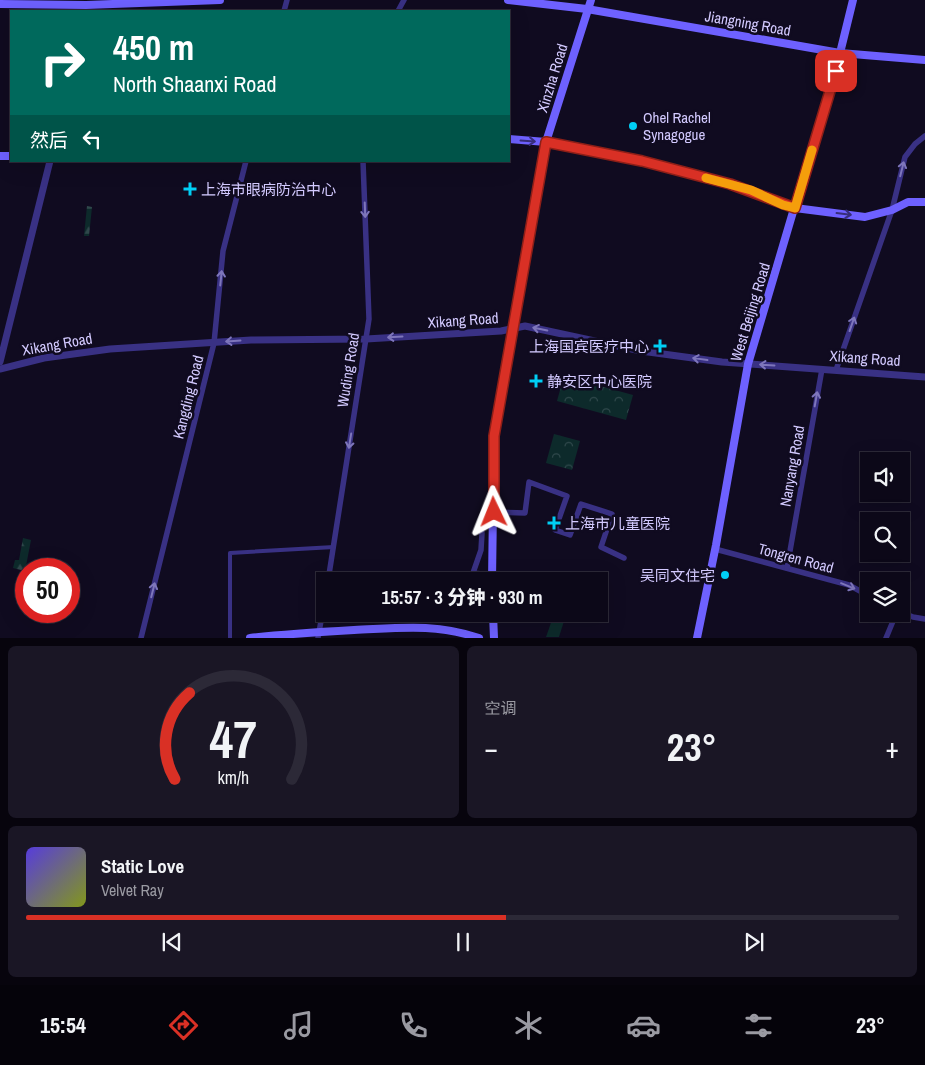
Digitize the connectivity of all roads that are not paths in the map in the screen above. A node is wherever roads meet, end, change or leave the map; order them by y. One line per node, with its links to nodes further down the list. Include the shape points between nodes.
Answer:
1 (220, 0): 6 (main road)
2 (508, 0): 7 (main road, Jiangning Road)
3 (591, 0): 7 (main road, Xinzha Road)
4 (853, 0): 8 (main road, West Beijing Road)
5 (0, 4): 6 (main road)
6 (87, 4)
7 (588, 9): 8 (main road, Jiangning Road); 12 (main road, Xinzha Road)
8 (840, 54): 9 (main road, Jiangning Road); 17 (main road, West Beijing Road)
9 (925, 60)
10 (925, 136): 18 (street, one-way to 10, via 905,157)
11 (510, 139): 12 (main road, one-way to 12)
12 (546, 142): 17 (main road, via 642,161 730,184); 19 (main road, Xinzha Road)
13 (50, 162): 22 (street)
14 (246, 162): 21 (street, Kangding Road, one-way to 14, via 223,251)
15 (363, 162): 20 (street, Wuding Road, one-way to 20, via 369,319)
16 (925, 202): 18 (main road, via 908,202)
17 (795, 208): 18 (main road, one-way to 18, via 865,217); 23 (main road, West Beijing Road)
18 (892, 210): 26 (street, one-way to 18)
19 (514, 330): 20 (street, Xikang Road, one-way to 20); 23 (street, Xikang Road, one-way to 19, via 641,351 525,326); 28 (main road, Xinzha Road, via 494,436)
20 (366, 339): 21 (street, Xikang Road, one-way to 21); 30 (street, Wuding Road, one-way to 30)
21 (214, 343): 24 (street, Xikang Road, via 76,353); 44 (street, Kangding Road, one-way to 21)
22 (0, 362)
23 (748, 364): 25 (street, Xikang Road, one-way to 23); 31 (main road, West Beijing Road)
24 (0, 369)
25 (822, 369): 26 (street, Xikang Road); 33 (street, Nanyang Road, one-way to 25)
26 (836, 370): 27 (street, Xikang Road)
27 (925, 376)
28 (494, 512): 32 (street, via 525,513 529,482 567,496 555,530 570,536 581,504 612,514 601,547); 36 (main road, Xinzha Road)
29 (482, 533): 35 (street)
30 (334, 547): 34 (street, Wuding Road); 45 (street, via 230,553)
31 (715, 549): 33 (street, Tongren Road); 49 (main road, West Beijing Road)
32 (624, 558)
33 (787, 568): 37 (street, Tongren Road, one-way to 37)
34 (330, 572)
35 (473, 572)
36 (492, 572)
37 (860, 591)
38 (910, 616): 39 (street)
39 (925, 619)
40 (320, 622): 43 (street)
41 (493, 622): 48 (main road)
42 (893, 622): 50 (street)
43 (318, 635): 46 (main road); 47 (main road, via 422,626)
44 (141, 638)
45 (230, 638)
46 (250, 638)
47 (479, 638)
48 (494, 638)
49 (698, 638)
50 (886, 638)

